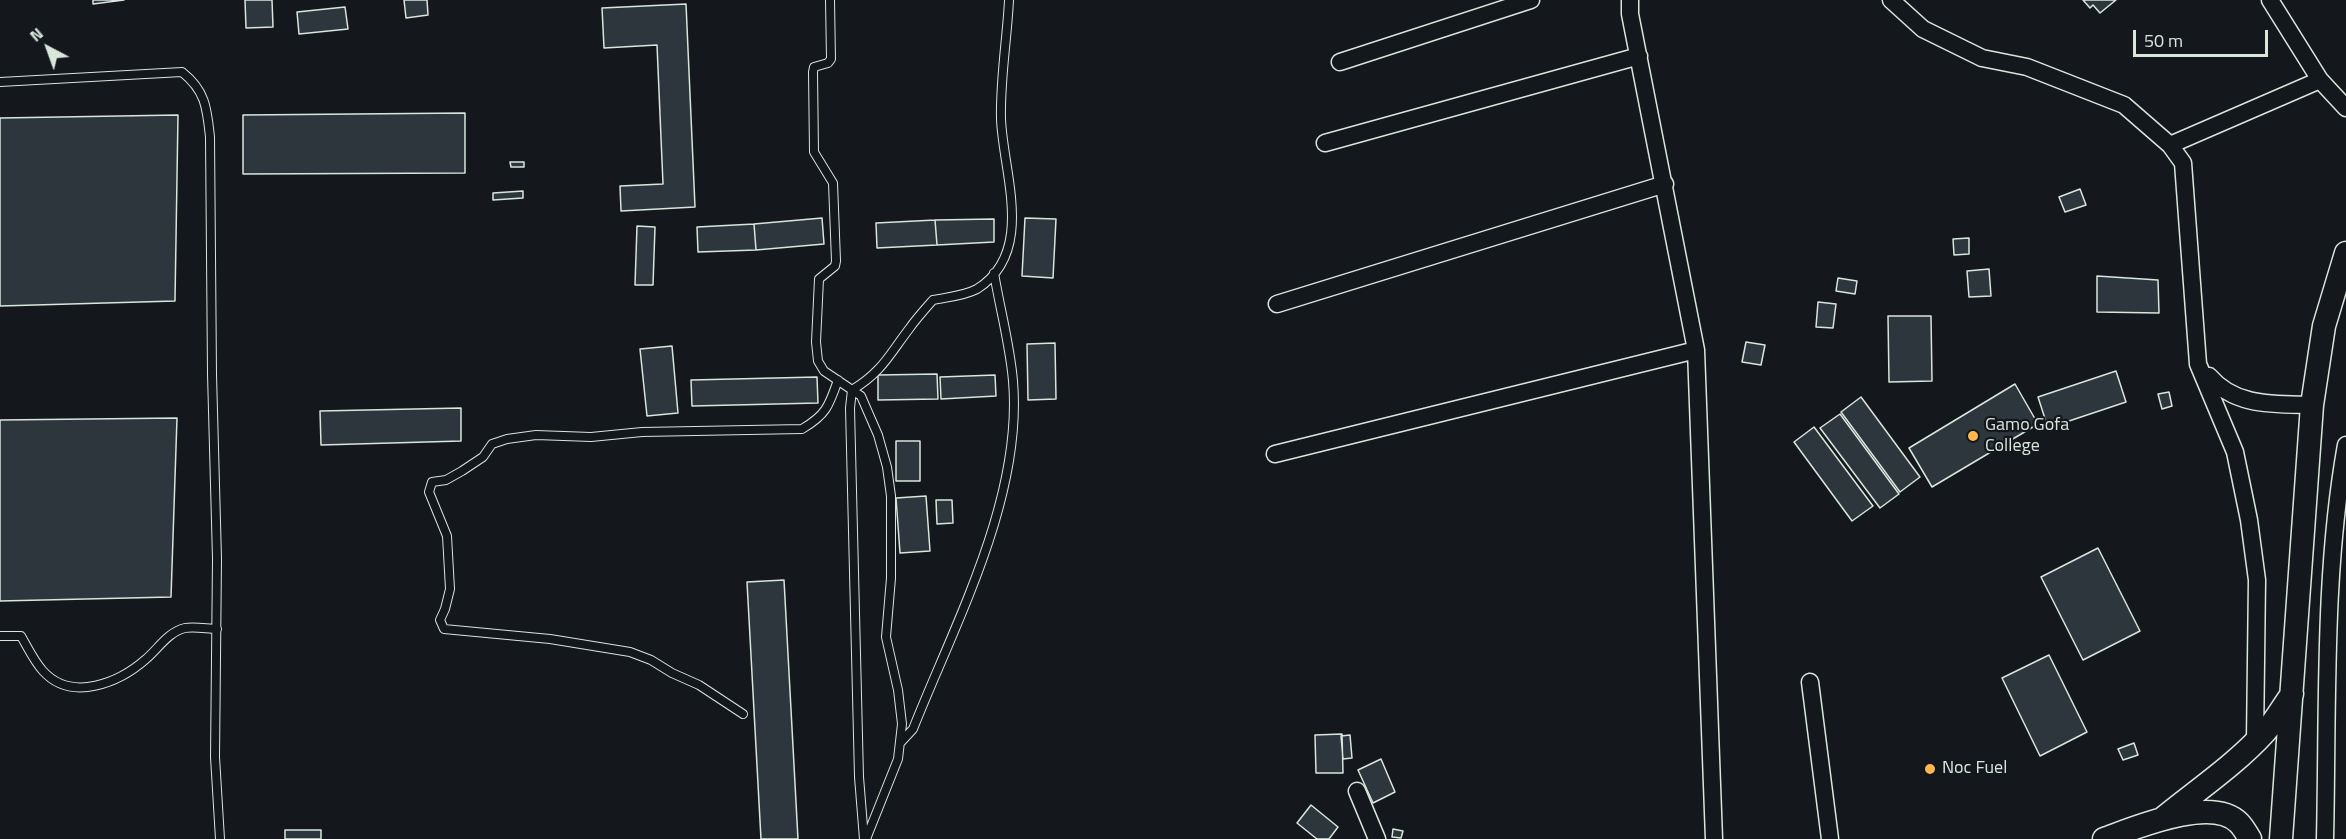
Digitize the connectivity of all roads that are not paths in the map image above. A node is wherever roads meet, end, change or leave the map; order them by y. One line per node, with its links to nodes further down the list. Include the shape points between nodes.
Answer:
1 (830, 0): 20 (lane, via 831,59 814,67 814,152 833,183 836,261 819,279 816,342 818,361)
2 (1009, 0): 16 (lane, via 1000,102 1013,222 1007,255)
3 (1532, 0): 8 (street)
4 (1630, 0): 7 (street)
5 (1890, 0): 13 (street, via 1923,29 1982,58 2027,67 2124,105)
6 (2270, 0): 9 (street)
7 (1639, 56): 12 (street); 14 (street)
8 (1340, 62)
9 (2320, 80): 11 (street); 13 (street)
10 (0, 82): 25 (lane, via 182,72 195,83 206,105 210,137)
11 (2346, 108)
12 (1324, 143)
13 (2170, 145): 19 (street, via 2183,163)
14 (1665, 184): 17 (street); 18 (street)
15 (2346, 253): 22 (main road, via 2324,326)
16 (994, 273): 21 (lane, via 976,289 933,300 887,362); 31 (lane, via 1014,382 1010,465 968,597 913,729)
17 (1277, 304)
18 (1696, 350): 24 (street); 37 (street)
19 (2199, 364): 22 (street, via 2220,388 2240,398 2260,404); 30 (street, via 2235,452 2249,520 2257,580)
20 (838, 380): 21 (lane); 29 (lane, via 819,419 802,429 642,432 591,437 536,435 507,439 492,444 483,457 462,471 432,482 429,492 447,536 450,589 440,620 444,628 630,652 699,685)
21 (852, 390): 31 (lane, via 861,396 878,435 891,496 886,637 898,690); 35 (lane, via 859,777)
22 (2312, 405): 28 (main road)
23 (2346, 445): 42 (street, via 2330,593)
24 (1275, 454)
25 (217, 629): 26 (lane, via 185,628 165,639 146,660 111,683 82,688 63,685 44,672 21,636); 34 (lane, via 215,757)
26 (0, 636)
27 (1810, 682): 38 (street)
28 (2293, 693): 30 (main road); 41 (main road)
29 (743, 714)
30 (2256, 741): 33 (main road)
31 (900, 743): 35 (lane, via 898,759)
32 (1357, 791): 36 (street)
33 (2162, 819): 39 (main road); 40 (main road, via 2208,812 2227,815 2239,823)
34 (220, 839)
35 (865, 839)
36 (1377, 839)
37 (1714, 839)
38 (1830, 839)
39 (2104, 839)
40 (2250, 839)
41 (2281, 839)
42 (2325, 839)

